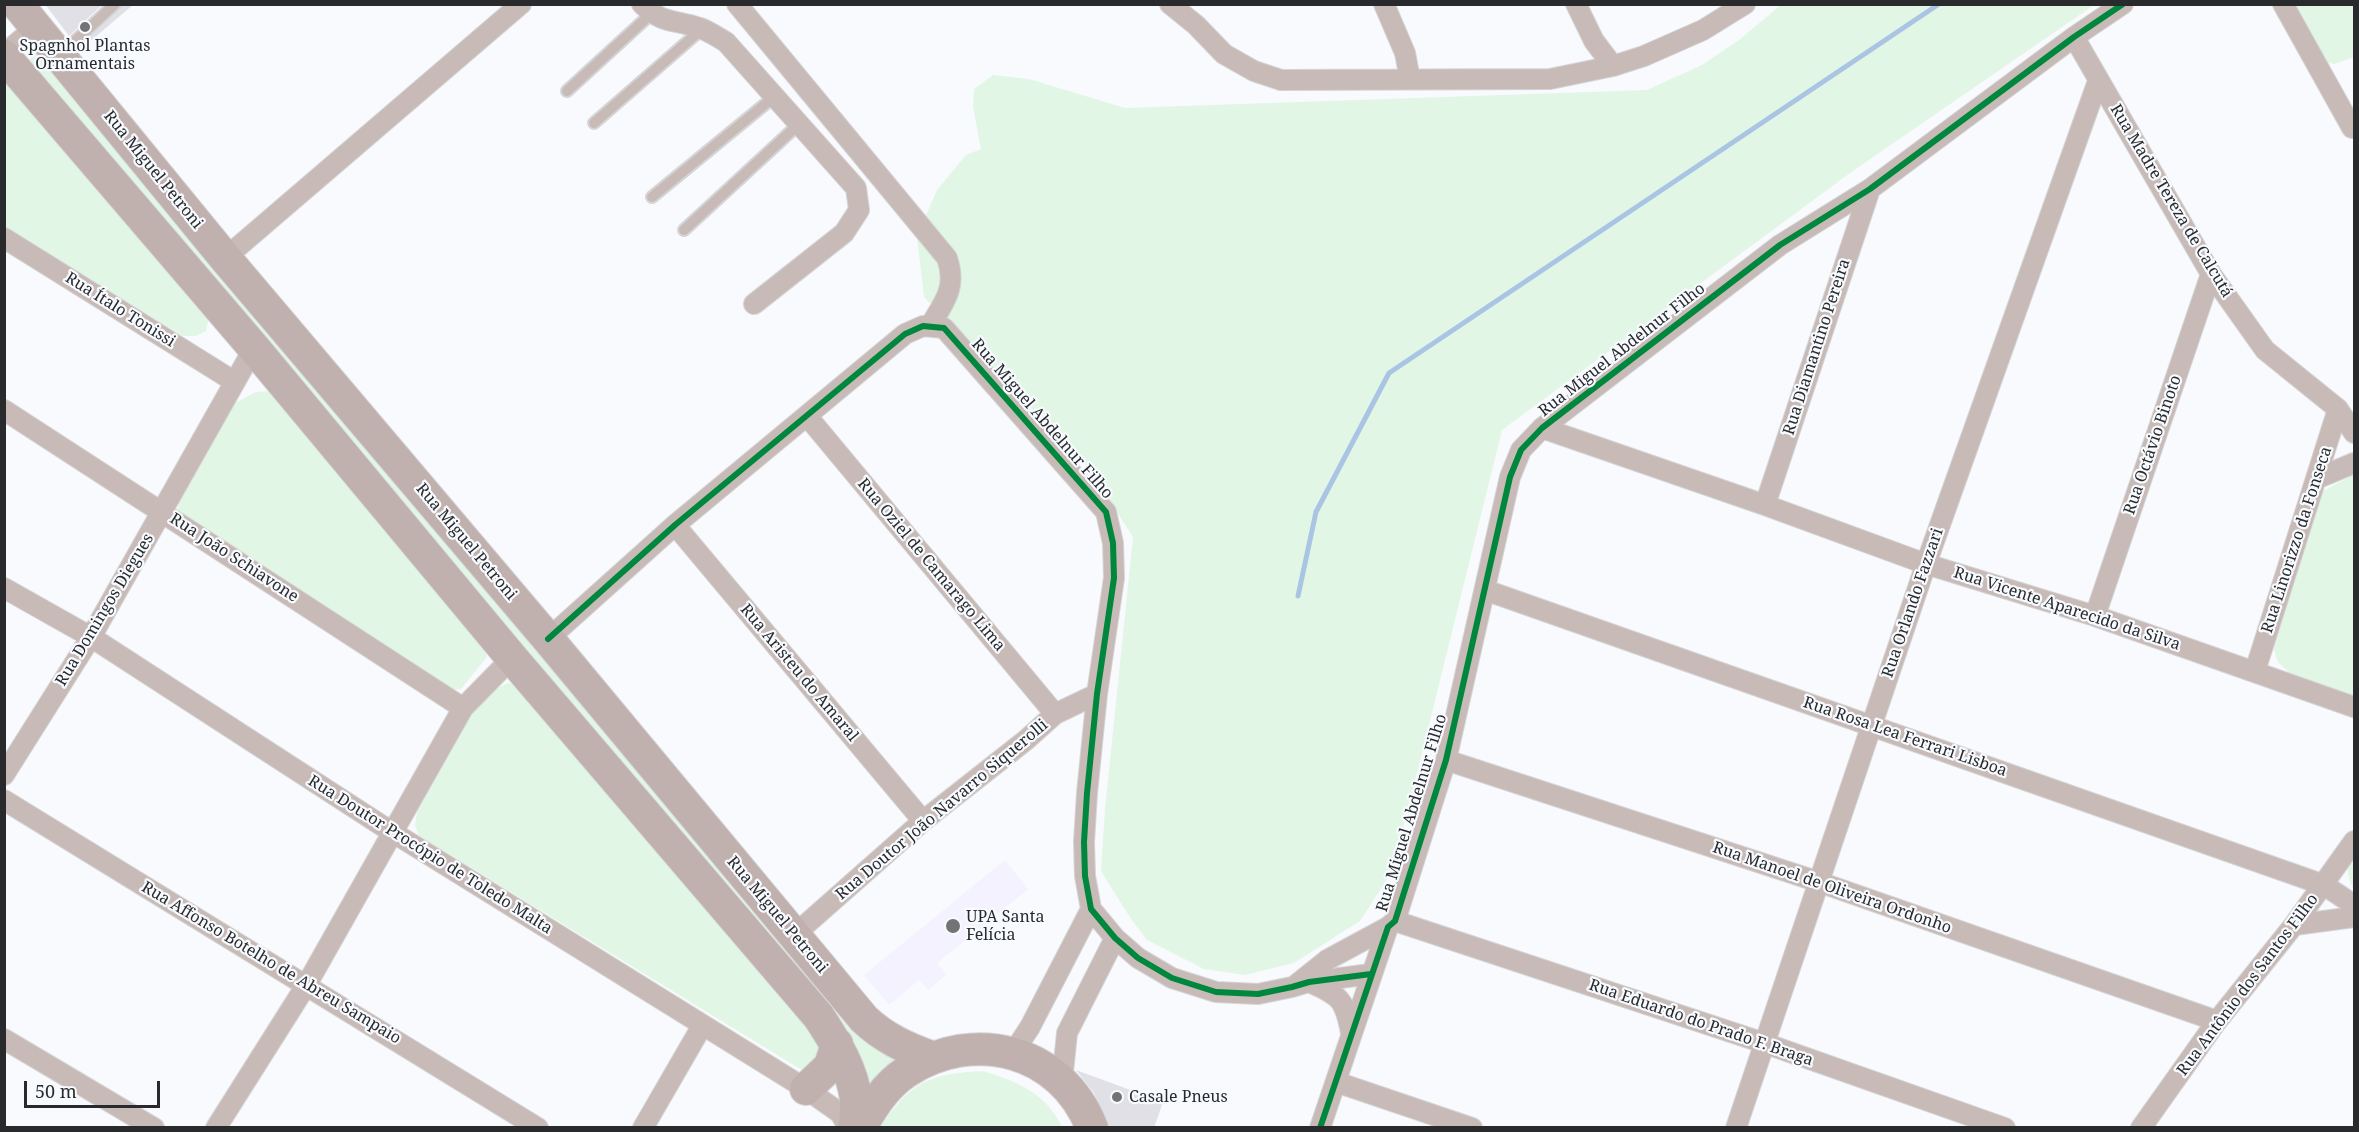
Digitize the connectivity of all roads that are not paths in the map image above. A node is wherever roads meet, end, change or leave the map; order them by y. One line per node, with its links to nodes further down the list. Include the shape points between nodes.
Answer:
1 (115, 4): 15 (lane)
2 (522, 4): 28 (street)
3 (737, 4): 31 (street, via 947,258 952,283)
4 (1384, 4): 17 (street, via 1405,53)
5 (1576, 4): 16 (street, via 1594,41)
6 (1745, 4): 16 (street, via 1674,44)
7 (2123, 4): 13 (street, Rua Miguel Abdelnur Filho)
8 (2283, 4): 23 (street)
9 (1177, 7): 17 (street, via 1224,54 1267,76 1281,80)
10 (647, 9): 12 (street, via 666,21); 19 (lane)
11 (27, 16): 14 (street); 15 (main road, Rua Miguel Petroni)
12 (702, 29): 20 (street, via 726,42); 21 (lane)
13 (2073, 37): 18 (street, Rua Madre Tereza de Calcutá); 24 (street, Rua Miguel Abdelnur Filho)
14 (4, 55): 32 (main road, Rua Miguel Petroni)
15 (59, 56): 28 (main road, Rua Miguel Petroni)
16 (1613, 66): 17 (street, via 1550,79)
17 (1410, 79)
18 (2098, 81): 29 (street, Rua Madre Tereza de Calcutá); 44 (street, Rua Orlando Fazzari)
19 (567, 91)
20 (775, 96): 22 (street); 25 (lane)
21 (594, 123)
22 (800, 123): 26 (lane); 30 (street, via 856,188 860,210 844,233)
23 (2354, 127)
24 (1870, 189): 37 (street, Rua Miguel Abdelnur Filho, via 1780,245); 41 (street, Rua Diamantino Pereira)
25 (652, 197)
26 (684, 230)
27 (4, 238): 33 (street, Rua Ítalo Tonissi)
28 (225, 258): 49 (main road, Rua Miguel Petroni)
29 (2211, 274): 34 (street, Rua Madre Tereza de Calcutá, via 2265,350); 47 (street, Rua Octávio Binoto)
30 (754, 304)
31 (930, 326): 36 (street, via 906,334); 52 (street, Rua Miguel Abdelnur Filho, via 944,328 1106,512 1113,543 1114,578)
32 (254, 348): 33 (street, Rua Domingos Diegues); 50 (main road, Rua Miguel Petroni)
33 (235, 382): 42 (street, Rua Domingos Diegues)
34 (2338, 409): 38 (street, Rua Madre Tereza de Calcutá); 40 (street, Rua Linorizzo da Fonseca)
35 (4, 410): 42 (street, Rua João Schiavone)
36 (807, 416): 43 (street); 55 (street, Rua Oziel de Camarago Lima)
37 (1542, 428): 41 (street, Rua Vicente Aparecido da Silva); 46 (street, Rua Miguel Abdelnur Filho, via 1521,450 1510,477)
38 (2355, 433)
39 (2355, 463): 40 (street)
40 (2318, 478): 51 (street, Rua Linorizzo da Fonseca)
41 (1765, 505): 44 (street, Rua Vicente Aparecido da Silva)
42 (163, 512): 48 (street, Rua Domingos Diegues); 54 (street, Rua João Schiavone)
43 (675, 525): 49 (street); 60 (street, Rua Aristeu do Amaral)
44 (1926, 564): 47 (street, Rua Vicente Aparecido da Silva); 56 (street, Rua Orlando Fazzari)
45 (4, 588): 48 (street, Rua Doutor Procópio de Toledo Malta)
46 (1485, 590): 56 (street, Rua Rosa Lea Ferrari Lisboa); 57 (street, Rua Miguel Abdelnur Filho)
47 (2095, 616): 51 (street, Rua Vicente Aparecido da Silva)
48 (91, 637): 58 (street, Rua Domingos Diegues); 61 (street, Rua Doutor Procópio de Toledo Malta)
49 (548, 639): 70 (main road, Rua Miguel Petroni)
50 (512, 658): 54 (street); 79 (main road, Rua Miguel Petroni, via 819,1017)
51 (2255, 672): 53 (street, Rua Vicente Aparecido da Silva)
52 (1096, 694): 55 (street, Rua Doutor João Navarro Siquerolli); 66 (street, Rua Miguel Abdelnur Filho, via 1084,842)
53 (2355, 707)
54 (463, 708): 61 (street)
55 (1055, 714): 60 (street, Rua Doutor João Navarro Siquerolli)
56 (1872, 725): 63 (street, Rua Orlando Fazzari); 64 (street, Rua Rosa Lea Ferrari Lisboa)
57 (1446, 760): 63 (street, Rua Manoel de Oliveira Ordonho); 68 (street, Rua Miguel Abdelnur Filho)
58 (4, 775)
59 (4, 800): 73 (street, Rua Affonso Botelho de Abreu Sampaio)
60 (923, 821): 70 (street, Rua Doutor João Navarro Siquerolli)
61 (394, 833): 73 (street); 76 (street, Rua Doutor Procópio de Toledo Malta)
62 (2355, 841): 64 (street, Rua Antônio dos Santos Filho)
63 (1819, 882): 75 (street, Rua Manoel de Oliveira Ordonho); 80 (street, Rua Orlando Fazzari)
64 (2324, 885): 65 (street, Rua Rosa Lea Ferrari Lisboa); 69 (street, Rua Antônio dos Santos Filho)
65 (2355, 905)
66 (1091, 909): 71 (street, Rua Miguel Abdelnur Filho); 81 (street)
67 (2355, 917): 69 (street)
68 (1392, 924): 72 (street, Rua Miguel Abdelnur Filho); 74 (street, Rua Miguel Abdelnur Filho, via 1327,960); 80 (street, Rua Eduardo do Prado F. Braga)
69 (2294, 925): 75 (street, Rua Antônio dos Santos Filho)
70 (794, 935): 82 (main road, Rua Miguel Petroni, via 879,1034)
71 (1116, 938): 74 (street, Rua Miguel Abdelnur Filho, via 1138,958 1172,978 1216,992 1258,994); 83 (street, via 1067,1034)
72 (1371, 974): 74 (street, Rua Miguel Abdelnur Filho); 77 (street)
73 (306, 984): 87 (street); 88 (street, Rua Affonso Botelho de Abreu Sampaio)
74 (1301, 985): 77 (street, via 1324,988 1346,1008)
75 (2217, 1021): 98 (street, Rua Antônio dos Santos Filho)
76 (702, 1026): 85 (street, Rua Doutor Procópio de Toledo Malta); 89 (street)
77 (1352, 1033): 84 (street)
78 (4, 1039): 86 (street)
79 (837, 1044): 85 (main road, via 830,1066); 91 (main road, Rua Miguel Petroni, via 856,1099)
80 (1764, 1044): 96 (street, Rua Orlando Fazzari); 97 (street, Rua Eduardo do Prado F. Braga)
81 (1013, 1053): 82 (main road, via 981,1048); 83 (main road, via 1039,1064)
82 (931, 1057): 92 (main road, via 882,1092)
83 (1062, 1082): 93 (main road)
84 (1336, 1082): 94 (street); 95 (street)
85 (806, 1089): 90 (street, Rua Doutor Procópio de Toledo Malta, via 840,1113)
86 (154, 1128)
87 (216, 1128)
88 (538, 1128)
89 (643, 1128)
90 (849, 1128)
91 (855, 1128)
92 (860, 1128)
93 (1092, 1128)
94 (1320, 1128)
95 (1472, 1128)
96 (1736, 1128)
97 (2005, 1128)
98 (2141, 1128)

